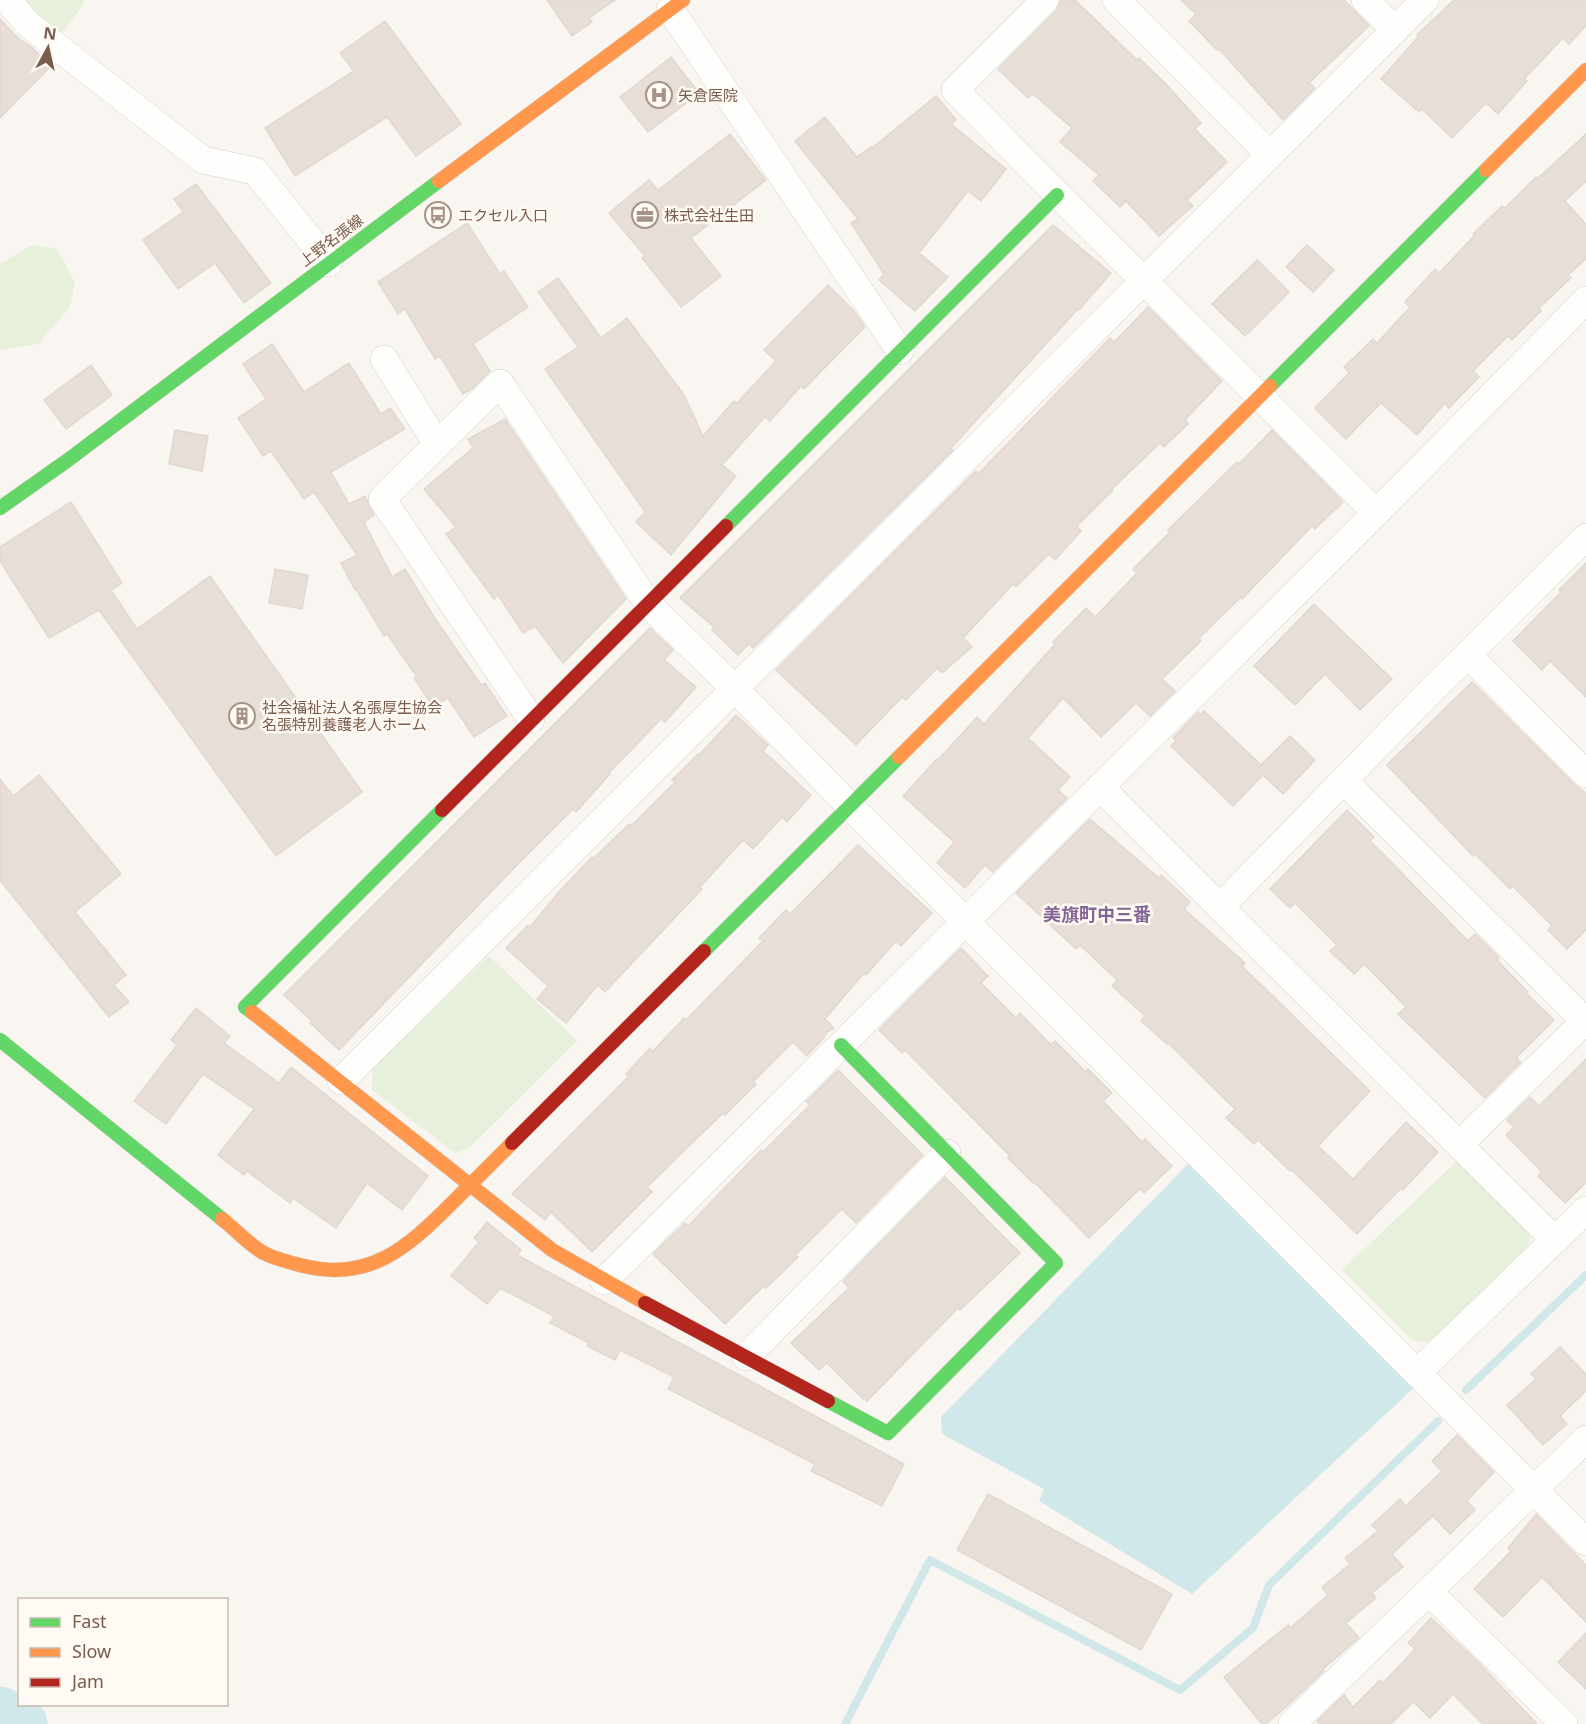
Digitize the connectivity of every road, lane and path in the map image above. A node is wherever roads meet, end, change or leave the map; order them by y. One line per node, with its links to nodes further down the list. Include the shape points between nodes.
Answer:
1 (6, 0): 11 (street, via 29,25 203,160 255,171)
2 (1046, 0): 10 (street, via 955,90)
3 (1116, 0): 9 (street)
4 (1365, 0): 7 (street)
5 (1425, 0): 7 (street)
6 (677, 5): 11 (street, 上野名張線); 14 (street)
7 (1395, 30): 9 (street)
8 (1586, 70): 16 (street)
9 (1270, 155): 12 (street)
10 (1057, 195): 12 (street); 14 (street)
11 (329, 263): 18 (street, 上野名張線)
12 (1146, 281): 16 (street); 23 (street)
13 (1586, 300): 19 (street)
14 (900, 351): 21 (street)
15 (384, 359): 17 (street)
16 (1260, 395): 19 (street); 28 (street)
17 (437, 444): 21 (street, via 500,383); 24 (street, via 382,499)
18 (0, 508)
19 (1376, 513): 27 (street)
20 (1586, 537): 22 (street)
21 (649, 605): 23 (street); 24 (street)
22 (1468, 655): 25 (street); 26 (street)
23 (734, 688): 28 (street); 34 (street)
24 (531, 720): 34 (street, via 245,1007)
25 (1586, 774)
26 (1344, 781): 29 (street); 31 (street)
27 (1100, 787): 29 (street); 30 (street)
28 (849, 805): 30 (street); 37 (street)
29 (1220, 907): 35 (street)
30 (966, 921): 33 (street); 42 (street)
31 (1586, 1020): 35 (street)
32 (0, 1040): 37 (street, via 267,1255 298,1266 331,1272 360,1269 386,1259 406,1247)
33 (841, 1045): 36 (street); 40 (street)
34 (341, 1081): 37 (street)
35 (1461, 1144): 39 (street)
36 (947, 1153): 41 (street); 41 (street, via 1056,1263 888,1433)
37 (470, 1185): 40 (street, via 552,1250)
38 (1586, 1210): 39 (street)
39 (1555, 1240): 42 (street)
40 (604, 1281): 41 (street)
41 (746, 1357)
42 (1418, 1372): 44 (street)
43 (1586, 1439): 44 (street)
44 (1534, 1489): 45 (street); 46 (street)
45 (1586, 1542)
46 (1429, 1592): 48 (street); 49 (street)
47 (1586, 1714): 50 (street)
48 (1292, 1724)
49 (1564, 1724)
50 (1576, 1724)

